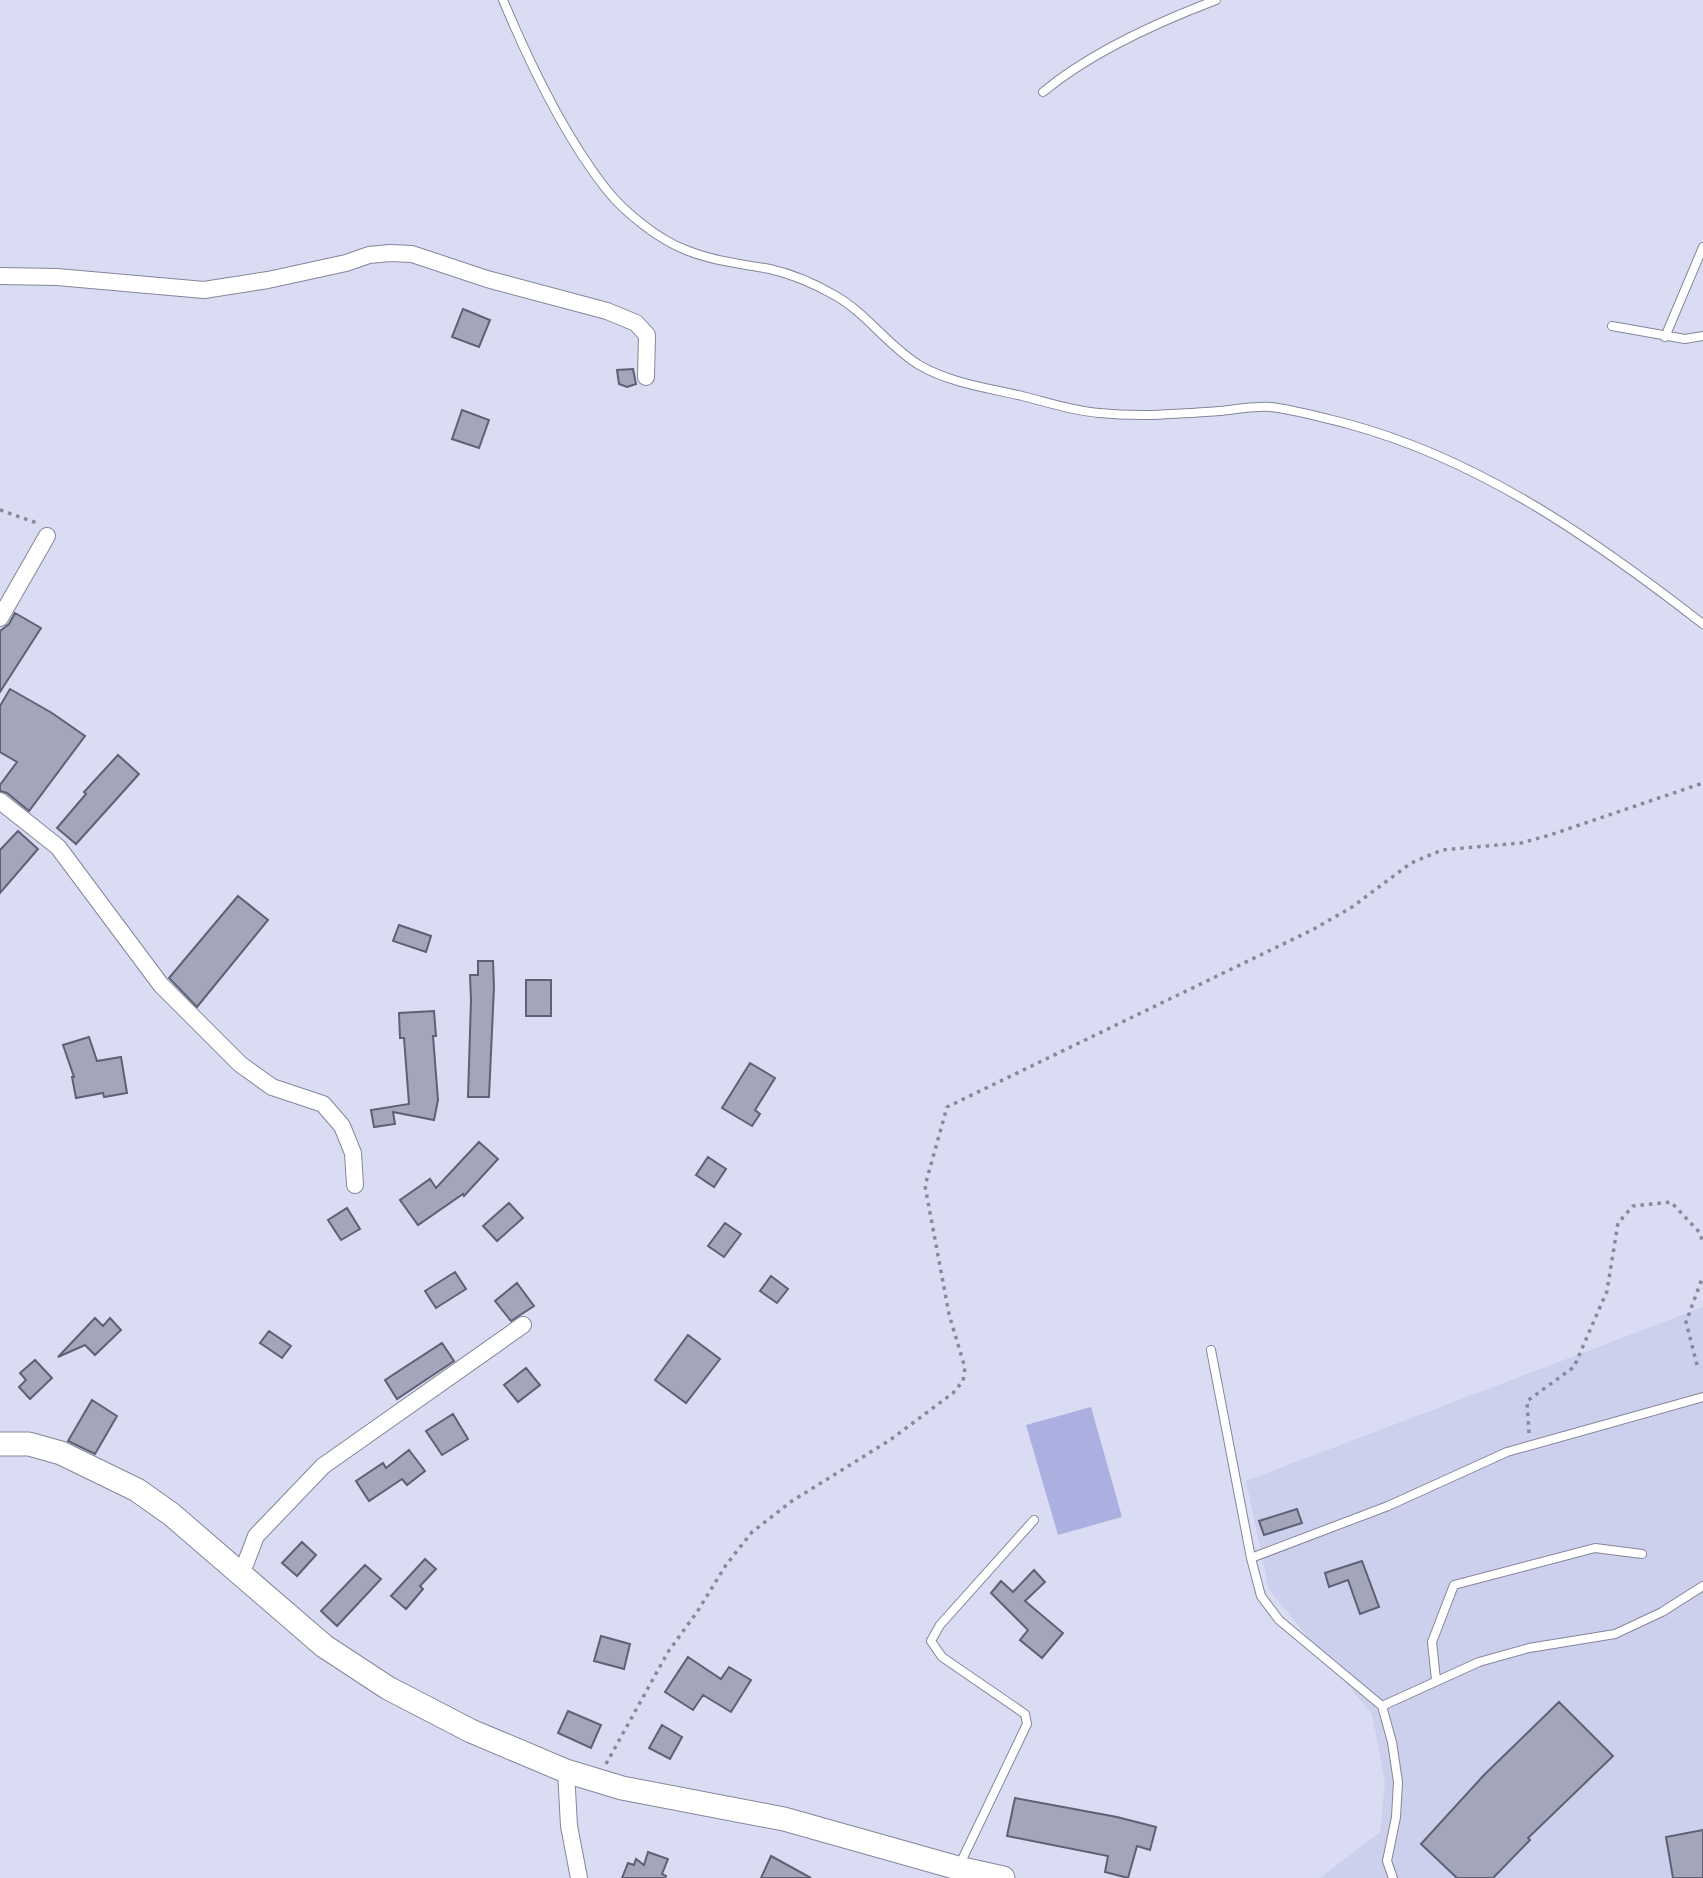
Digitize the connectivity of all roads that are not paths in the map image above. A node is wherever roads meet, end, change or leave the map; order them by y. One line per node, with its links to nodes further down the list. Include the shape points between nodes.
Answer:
1 (503, 0): 12 (lane, via 573,140 607,191 645,226 683,249 774,270 811,284 846,303 896,348 945,378 1097,413 1152,417 1270,407 1413,444 1484,476 1546,513)
2 (1216, 0): 3 (lane, via 1122,42 1066,73)
3 (1043, 92)
4 (1703, 247): 8 (lane)
5 (0, 275): 9 (street, via 204,290 369,255 412,254 636,323 647,335)
6 (1612, 326): 8 (lane)
7 (1703, 336): 8 (lane, via 1685,340)
8 (1665, 337)
9 (646, 377)
10 (47, 536): 11 (street)
11 (0, 618)
12 (1703, 624)
13 (0, 801): 14 (street, via 58,847 161,985 240,1064 272,1087 323,1104 342,1126 352,1153)
14 (355, 1185)
15 (523, 1325): 22 (street, via 323,1466 256,1536)
16 (1211, 1350): 21 (lane)
17 (1703, 1397): 21 (lane, via 1507,1452 1388,1506)
18 (0, 1444): 22 (street, via 29,1444 61,1453 137,1490)
19 (1034, 1520): 27 (lane, via 940,1625 932,1641 942,1657 1025,1714 1027,1724)
20 (1642, 1554): 24 (lane, via 1595,1548 1454,1585 1432,1642)
21 (1251, 1558): 25 (lane, via 1261,1596 1279,1620)
22 (242, 1575): 26 (street, via 324,1646 388,1688 471,1731)
23 (1703, 1586): 24 (lane, via 1662,1612 1615,1633 1529,1648)
24 (1436, 1680): 25 (lane)
25 (1382, 1706): 30 (lane, via 1398,1782 1387,1861)
26 (566, 1771): 27 (street, via 658,1796 784,1819); 28 (street, via 569,1826)
27 (958, 1868): 29 (street)
28 (579, 1878)
29 (998, 1878)
30 (1393, 1878)

